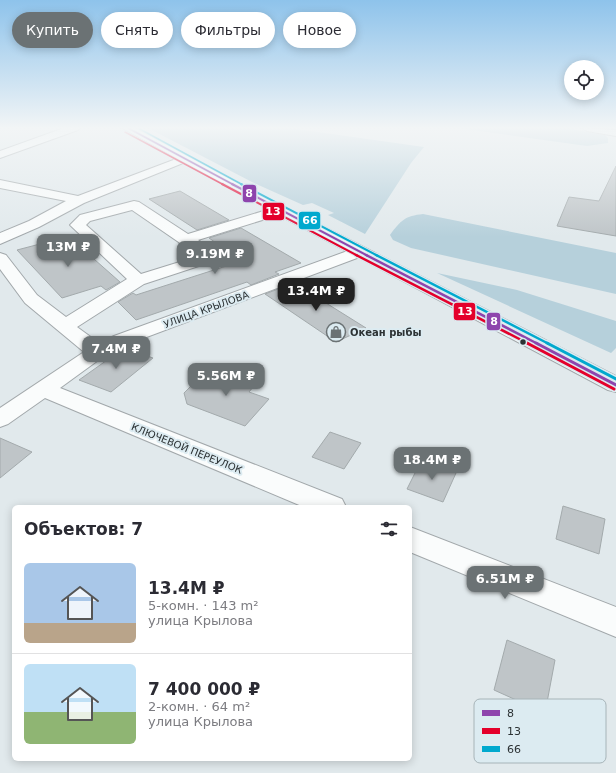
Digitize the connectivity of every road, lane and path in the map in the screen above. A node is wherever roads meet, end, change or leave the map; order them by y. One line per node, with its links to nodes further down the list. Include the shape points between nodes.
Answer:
1 (171, 164): 4 (street)
2 (194, 164): 6 (street)
3 (0, 184): 4 (street)
4 (80, 200): 5 (street)
5 (66, 208): 7 (street); 8 (street)
6 (280, 210): 9 (street); 10 (street)
7 (85, 218): 9 (street, via 134,205); 12 (street, via 77,225)
8 (0, 239)
9 (186, 239): 12 (street, via 211,257)
10 (359, 252): 14 (street, УЛИЦА КРЫЛОВА, via 121,340); 15 (street)
11 (0, 258): 13 (street, via 31,299)
12 (138, 280): 13 (street)
13 (65, 326): 14 (street)
14 (97, 352): 16 (street, УЛИЦА КРЫЛОВА)
15 (616, 384)
16 (42, 389): 17 (street, УЛИЦА КРЫЛОВА); 18 (street, КЛЮЧЕВОЙ ПЕРЕУЛОК)
17 (0, 419)
18 (327, 505)
19 (412, 540): 20 (street)
20 (616, 622)

